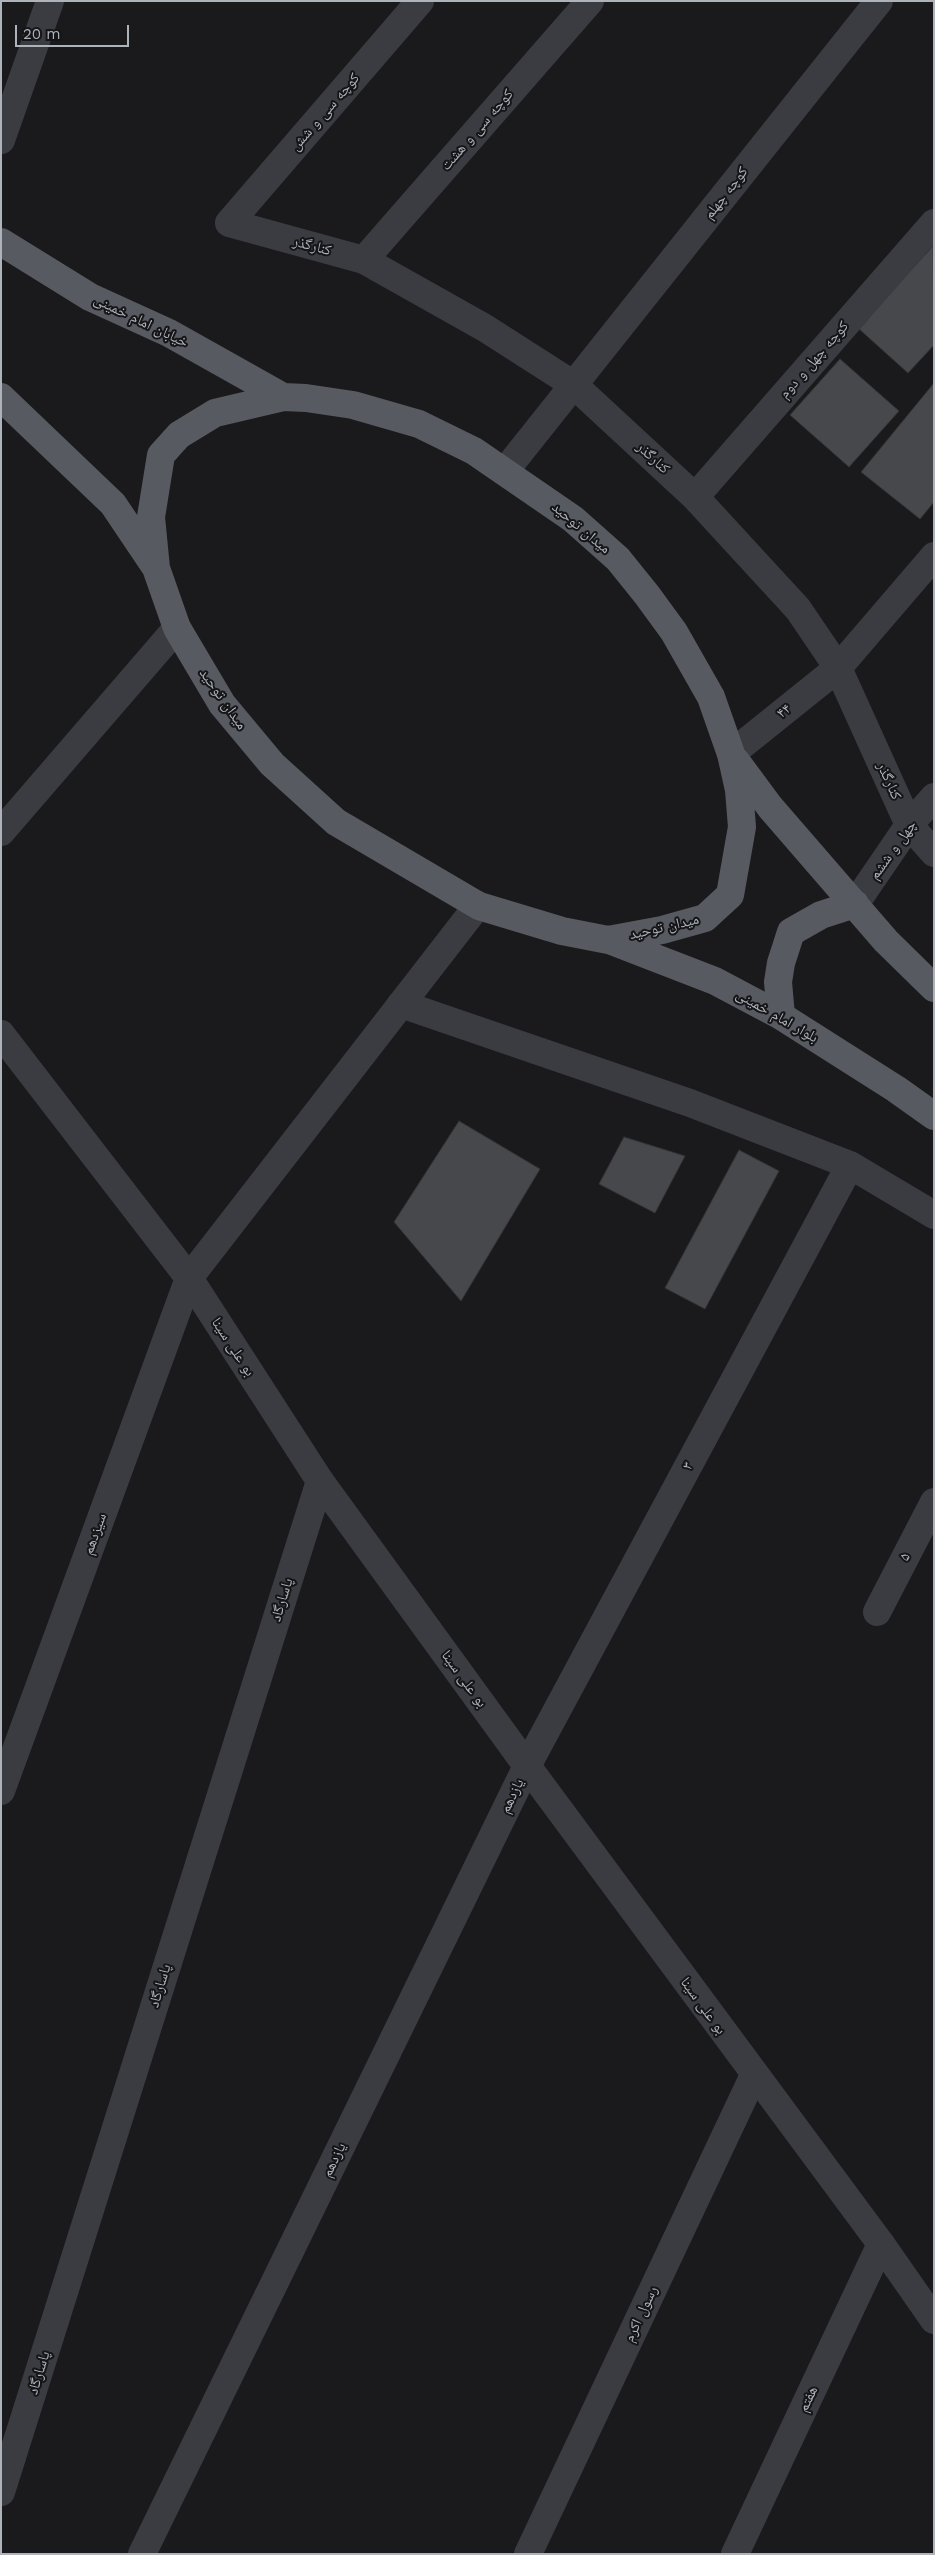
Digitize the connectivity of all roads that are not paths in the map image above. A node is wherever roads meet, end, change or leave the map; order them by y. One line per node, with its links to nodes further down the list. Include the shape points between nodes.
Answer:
1 (50, 1): 5 (street)
2 (420, 1): 6 (street, کوچه سی و شش)
3 (590, 1): 9 (street, کوچه سی و هشت)
4 (879, 1): 10 (street, کوچه چهلم)
5 (1, 140)
6 (229, 223): 9 (street, کنارگذر)
7 (934, 223): 14 (street, کوچه چهل و دوم)
8 (1, 242): 12 (main road, خیابان امام خمینی, via 90,297 169,333)
9 (364, 260): 10 (street, کنارگذر, via 485,328)
10 (574, 385): 13 (street, کوچه چهلم); 14 (street, کنارگذر)
11 (1, 397): 16 (main road, via 113,504)
12 (283, 397): 13 (main road, میدان توحید, via 353,406 419,424 474,451); 16 (main road, میدان توحید, via 215,413 179,435 161,455 151,517)
13 (505, 471): 19 (main road, میدان توحید, via 573,519 618,559 647,595 674,632 711,697)
14 (695, 497): 18 (street, کنارگذر, via 798,609)
15 (934, 556): 18 (street, ۴۴)
16 (156, 568): 17 (main road, میدان توحید)
17 (177, 628): 22 (street); 25 (main road, میدان توحید, via 222,704 272,764 336,822)
18 (838, 668): 19 (street, ۴۴); 21 (street, کنارگذر)
19 (731, 754): 24 (main road, via 770,807); 26 (main road, میدان توحید, via 739,790 742,827 730,895 705,918)
20 (934, 797): 21 (street, چهل و ششم)
21 (909, 825): 23 (street, کنارگذر); 24 (street, چهل و ششم)
22 (1, 832)
23 (934, 853)
24 (855, 904): 27 (main road, via 886,941); 29 (main road, via 821,916 791,932 778,982)
25 (478, 905): 26 (main road, میدان توحید); 28 (street, سیزدهم)
26 (608, 940): 29 (main road, بلوار امام خمینی, via 715,981)
27 (933, 986)
28 (401, 1004): 32 (street, via 690,1103); 34 (street, سیزدهم)
29 (782, 1016): 31 (main road, بلوار امام خمینی)
30 (1, 1034): 34 (street, بو علی سینا)
31 (934, 1116)
32 (850, 1165): 33 (street); 38 (street, ۳)
33 (934, 1215)
34 (189, 1278): 35 (street, بو علی سینا); 39 (street, سیزدهم)
35 (320, 1481): 38 (street, بو علی سینا); 43 (street, پاسارگاد)
36 (934, 1502): 37 (street, ۵)
37 (877, 1612)
38 (527, 1766): 40 (street, بو علی سینا); 44 (street, یازدهم)
39 (1, 1791)
40 (754, 2075): 41 (street, بو علی سینا); 45 (street, رسول اکرم)
41 (881, 2244): 42 (street, بو علی سینا); 46 (street, هفتم)
42 (934, 2320)
43 (1, 2492)
44 (142, 2554)
45 (528, 2554)
46 (735, 2554)

